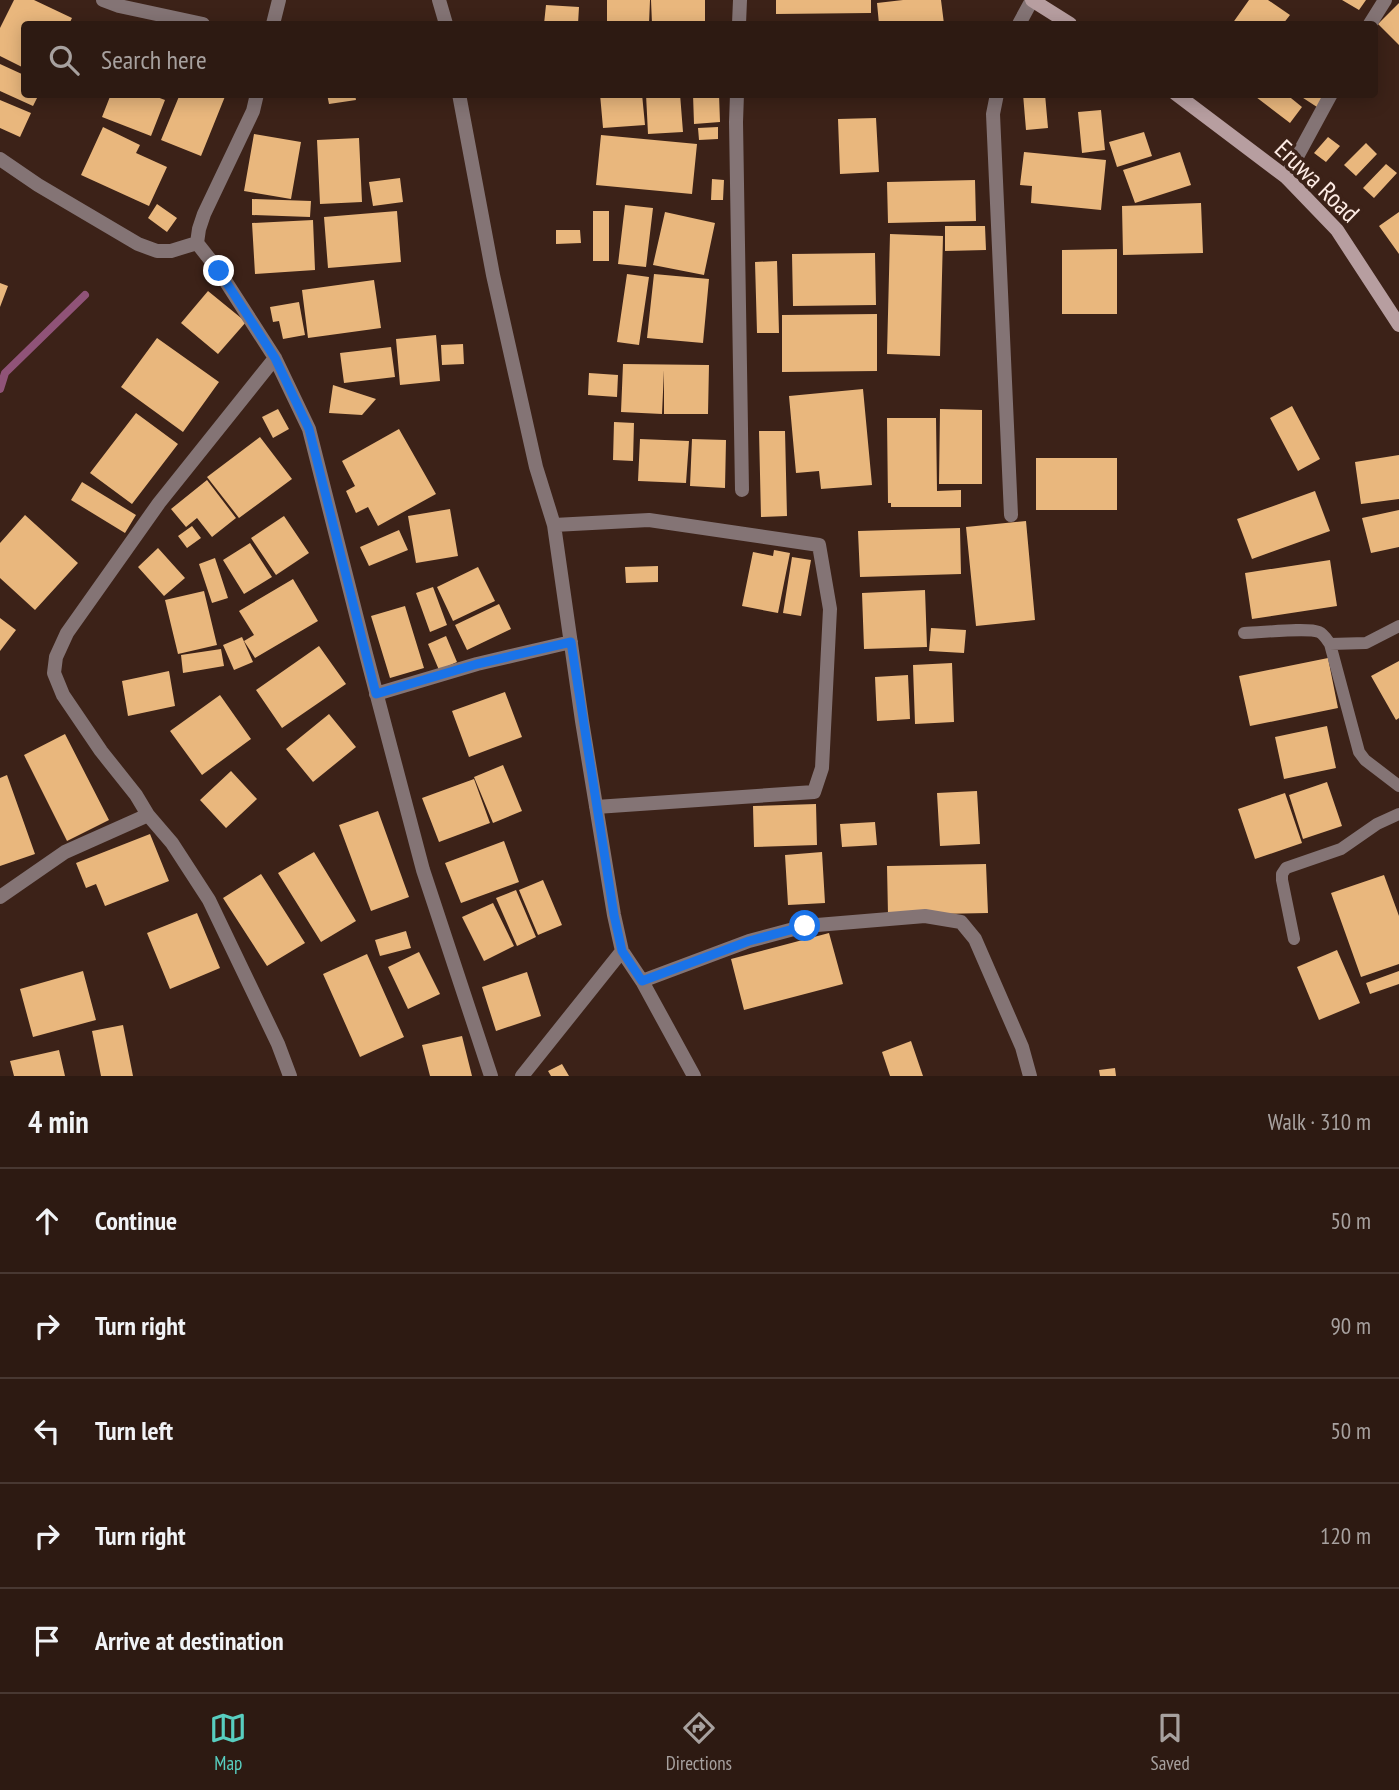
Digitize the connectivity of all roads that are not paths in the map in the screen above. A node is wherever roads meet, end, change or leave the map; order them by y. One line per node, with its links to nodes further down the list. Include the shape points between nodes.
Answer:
1 (103, 0): 7 (street)
2 (279, 0): 8 (street)
3 (439, 0): 9 (street)
4 (740, 0): 10 (street)
5 (1032, 0): 11 (street); 12 (main road)
6 (1385, 0): 13 (street)
7 (189, 21)
8 (274, 21)
9 (445, 21)
10 (739, 21)
11 (1021, 21)
12 (1065, 21)
13 (1372, 21)
14 (256, 98): 22 (street, via 204,214)
15 (460, 98): 27 (street, via 495,288)
16 (737, 98): 25 (street)
17 (996, 98): 26 (street, via 993,114)
18 (1181, 98): 21 (main road, Eruwa Road)
19 (1329, 98): 21 (street)
20 (0, 159): 22 (street, via 138,244 171,251)
21 (1286, 177): 23 (main road, Eruwa Road, via 1337,230)
22 (197, 243): 24 (street)
23 (1399, 325)
24 (275, 358): 32 (street, via 309,429); 36 (street, via 159,503 67,633 57,657 54,673 63,695)
25 (741, 490)
26 (1011, 514)
27 (554, 525): 30 (street); 34 (street, via 649,520 819,545 830,608 822,768 814,792)
28 (1399, 626): 31 (lane, via 1366,643)
29 (1244, 633): 31 (lane, via 1305,630 1318,632)
30 (571, 642): 32 (street); 34 (street)
31 (1330, 644): 33 (lane, via 1359,752)
32 (376, 694): 42 (street, via 423,870)
33 (1399, 786)
34 (596, 807): 39 (street)
35 (1399, 814): 38 (lane, via 1341,849 1286,868 1282,880)
36 (148, 815): 37 (street, via 65,852); 41 (street, via 209,901)
37 (0, 897)
38 (1294, 939)
39 (622, 951): 40 (street); 43 (street)
40 (642, 981): 44 (street); 45 (street, via 749,941 805,926 925,916 961,922 975,939)
41 (289, 1076)
42 (491, 1076)
43 (522, 1076)
44 (694, 1076)
45 (1030, 1076)

